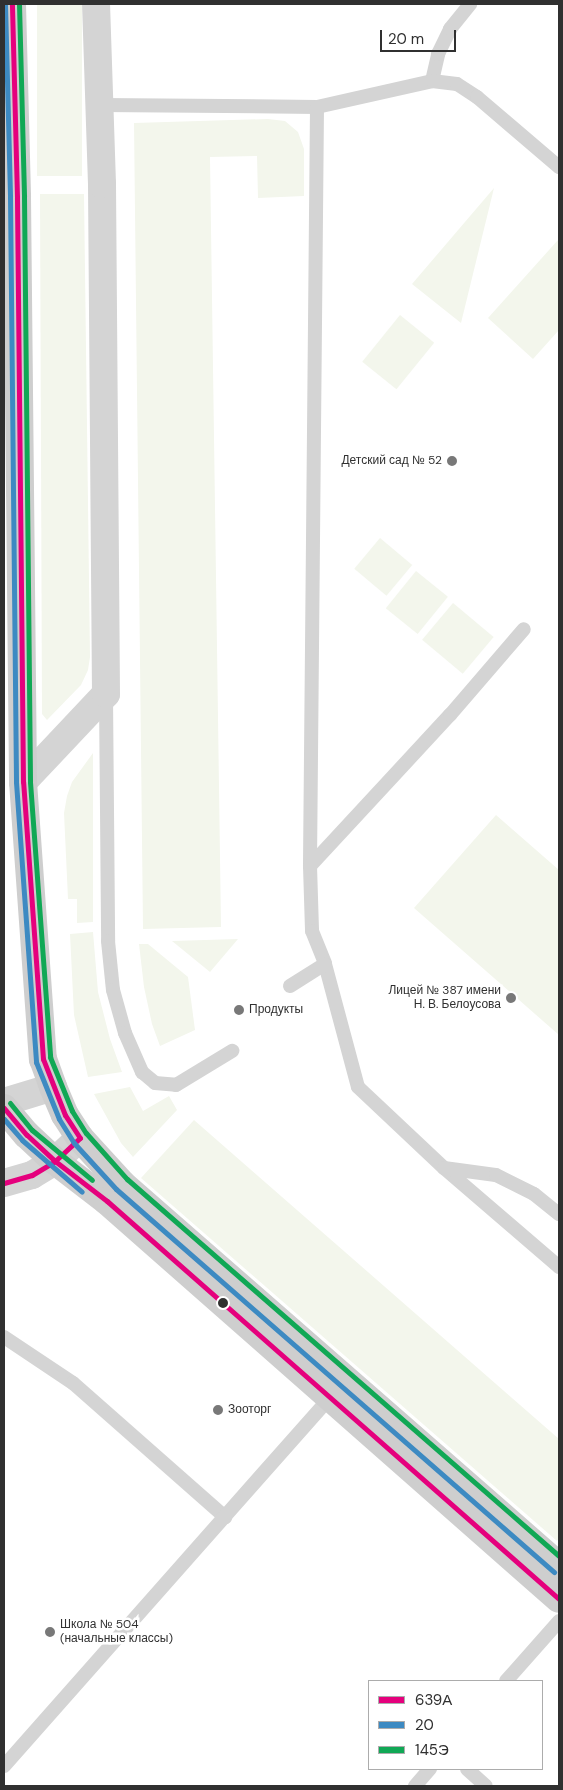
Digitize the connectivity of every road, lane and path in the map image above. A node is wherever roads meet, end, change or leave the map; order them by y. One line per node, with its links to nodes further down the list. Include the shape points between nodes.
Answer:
1 (12, 4): 10 (main road)
2 (96, 4): 5 (street)
3 (470, 4): 4 (lane, via 450,29 438,54)
4 (432, 81): 6 (lane); 7 (lane, via 457,84 477,97)
5 (101, 105): 6 (lane); 9 (street)
6 (317, 107): 11 (lane)
7 (559, 167)
8 (524, 629): 11 (lane, via 450,715)
9 (106, 694): 10 (street); 14 (lane, via 108,941 113,990 126,1033 142,1072 155,1083 176,1085)
10 (23, 782): 15 (main road, via 43,1059)
11 (310, 866): 12 (lane, via 312,931)
12 (325, 964): 13 (lane); 20 (lane, via 358,1087)
13 (290, 986)
14 (232, 1051)
15 (53, 1087): 16 (street); 18 (main road)
16 (4, 1102)
17 (4, 1108): 19 (main road)
18 (80, 1138): 19 (street); 27 (main road, via 122,1184)
19 (55, 1161): 21 (street, via 32,1175); 25 (main road, via 107,1201)
20 (444, 1168): 22 (lane, via 496,1174 534,1194); 23 (lane)
21 (4, 1183)
22 (559, 1214)
23 (559, 1267)
24 (4, 1337): 26 (lane, via 73,1383)
25 (330, 1398): 26 (lane); 27 (main road)
26 (225, 1517): 31 (lane)
27 (553, 1567): 28 (main road)
28 (559, 1599)
29 (559, 1621): 30 (lane)
30 (507, 1680)
31 (4, 1766)
32 (429, 1770): 34 (lane)
33 (468, 1770): 35 (lane)
34 (414, 1786)
35 (486, 1786)

